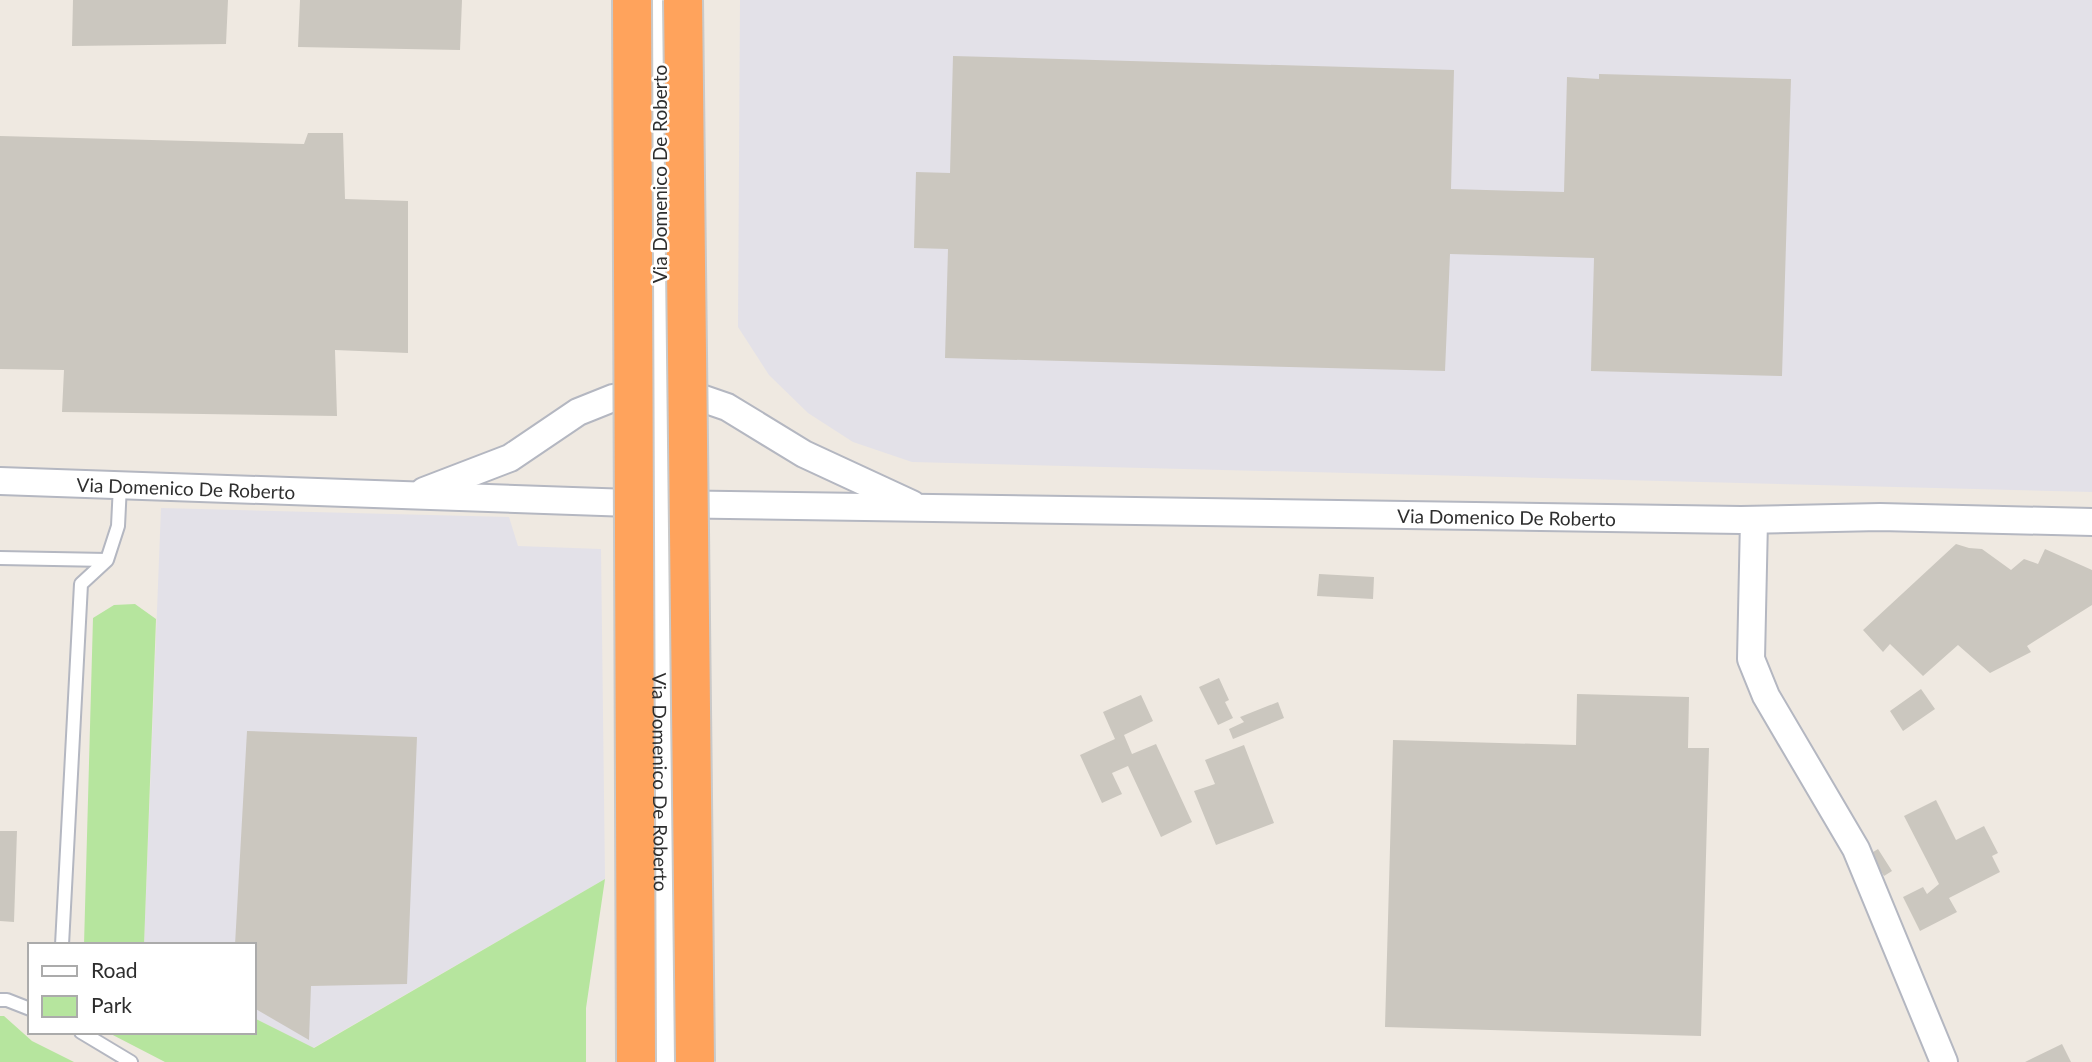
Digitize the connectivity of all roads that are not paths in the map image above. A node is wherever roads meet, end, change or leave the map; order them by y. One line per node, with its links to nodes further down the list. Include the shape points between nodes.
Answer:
1 (632, 0): 19 (highway, bridge)
2 (660, 0): 4 (street, Via Domenico De Roberto)
3 (683, 0): 21 (highway, bridge)
4 (659, 390): 7 (street, Via Domenico De Roberto, via 613,398 578,412 510,458); 8 (street, Via Domenico De Roberto); 9 (street, Via Domenico De Roberto, via 727,407 804,454)
5 (0, 481): 6 (street, Via Domenico De Roberto)
6 (120, 484): 7 (street, Via Domenico De Roberto); 13 (lane, via 118,526)
7 (414, 495): 8 (street, Via Domenico De Roberto)
8 (659, 504): 9 (street, Via Domenico De Roberto); 20 (street, Via Domenico De Roberto)
9 (920, 508): 10 (street, Via Domenico De Roberto)
10 (1754, 520): 11 (street, Via Domenico De Roberto, via 1880,517); 22 (street, via 1751,659 1766,696 1856,849)
11 (2092, 522)
12 (0, 558): 13 (lane)
13 (107, 560): 14 (lane, via 82,584)
14 (62, 943)
15 (0, 1000): 16 (lane)
16 (28, 1008)
17 (84, 1034): 18 (lane)
18 (131, 1062)
19 (636, 1062)
20 (663, 1062)
21 (695, 1062)
22 (1944, 1062)

